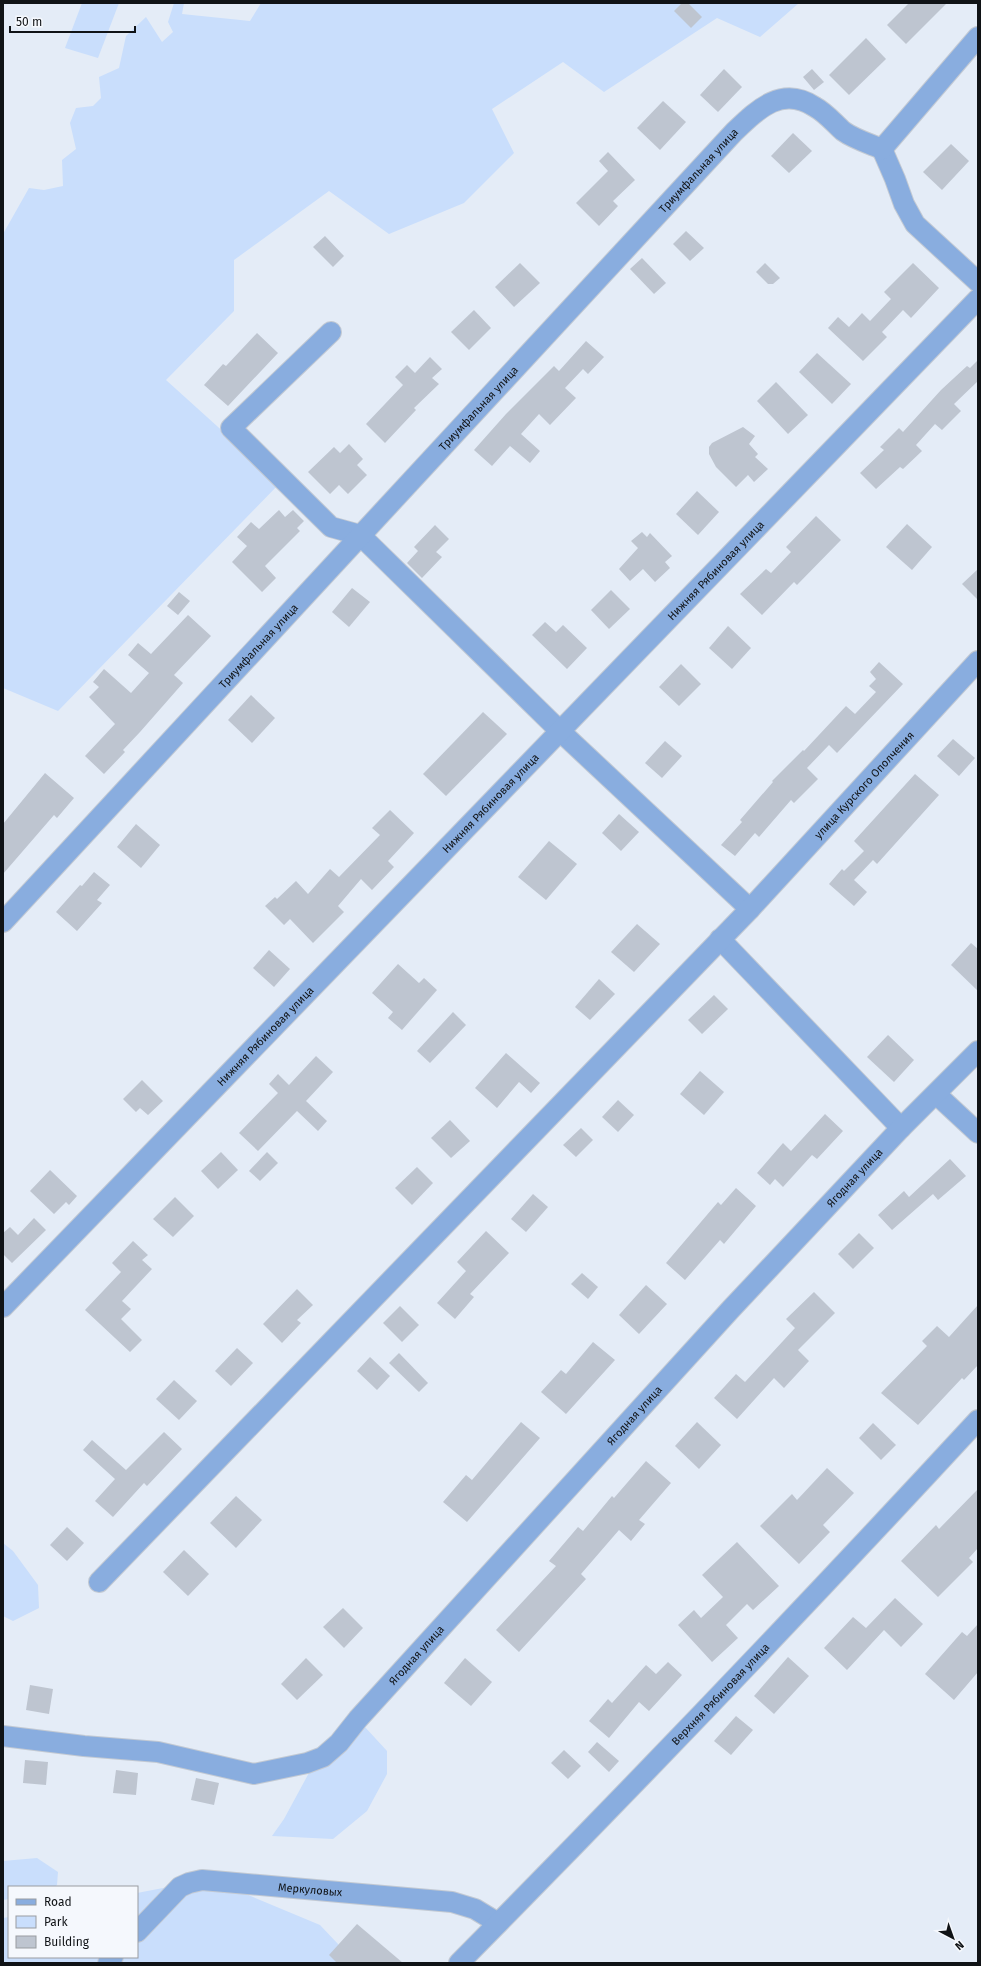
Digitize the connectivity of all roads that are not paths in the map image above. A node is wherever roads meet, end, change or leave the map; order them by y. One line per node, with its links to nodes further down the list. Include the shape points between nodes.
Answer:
1 (978, 37): 2 (street)
2 (882, 150): 3 (street, via 915,224); 6 (street, Триумфальная улица, via 844,132 815,106 791,97 775,100 755,111)
3 (978, 282)
4 (978, 299): 8 (street, Нижняя Рябиновая улица)
5 (332, 332): 6 (street, via 231,428 331,527)
6 (360, 536): 8 (street); 10 (street, Триумфальная улица)
7 (978, 661): 9 (street, улица Курского Ополчения)
8 (561, 732): 9 (street); 16 (street, Нижняя Рябиновая улица)
9 (750, 909): 11 (street, улица Курского Ополчения)
10 (3, 922)
11 (720, 939): 14 (street); 18 (street, улица Курского Ополчения)
12 (978, 1051): 13 (street, Ягодная улица)
13 (936, 1094): 14 (street, Ягодная улица); 15 (street)
14 (902, 1128): 19 (street, Ягодная улица, via 731,1309 339,1743 323,1756 307,1763 254,1774 158,1752)
15 (978, 1133)
16 (3, 1307)
17 (978, 1420): 20 (street, Верхняя Рябиновая улица, via 834,1576)
18 (99, 1582)
19 (3, 1736)
20 (498, 1923): 21 (street, Меркуловых, via 475,1909 452,1902 202,1880 180,1887); 22 (street, Верхняя Рябиновая улица)
21 (138, 1931)
22 (459, 1963)

